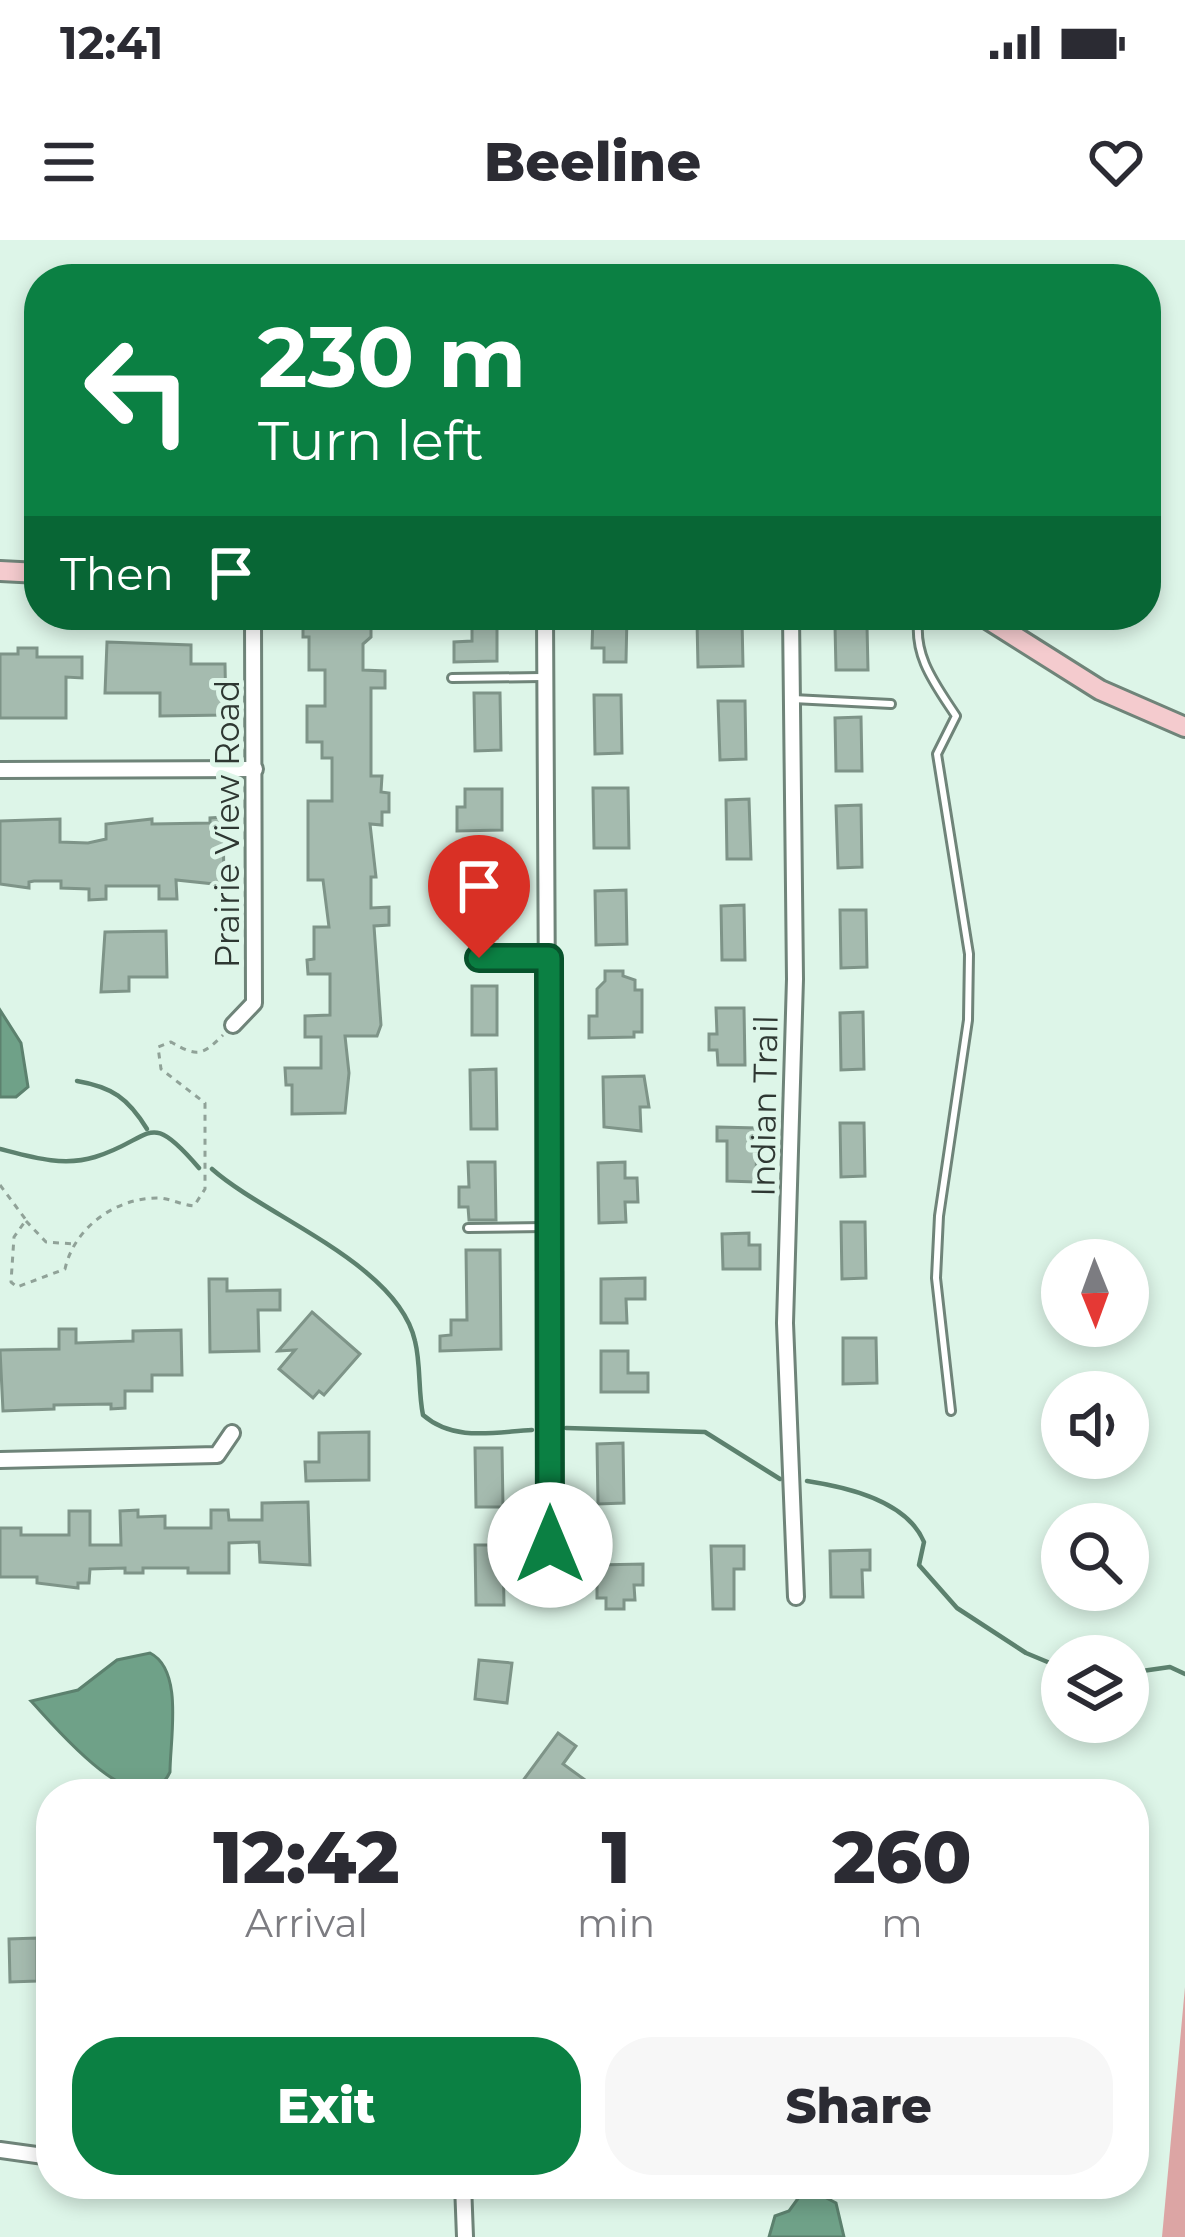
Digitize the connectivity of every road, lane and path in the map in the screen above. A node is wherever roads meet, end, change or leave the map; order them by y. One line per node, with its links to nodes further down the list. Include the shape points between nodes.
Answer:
1 (253, 630): 11 (street, Prairie View Road)
2 (545, 630): 6 (street)
3 (791, 630): 8 (street, Indian Trail)
4 (916, 630): 21 (lane, via 929,678 956,716 937,754 969,954 936,1278)
5 (1005, 630): 10 (street, via 1100,690)
6 (546, 677): 7 (lane); 14 (street)
7 (452, 678)
8 (792, 699): 9 (lane); 25 (street, Indian Trail, via 795,979 785,1323)
9 (892, 704)
10 (1185, 727)
11 (255, 769): 12 (street); 15 (street, Prairie View Road, via 254,1003)
12 (0, 770)
13 (479, 958): 14 (lane)
14 (549, 958): 18 (street)
15 (232, 1025): 20 (path, via 202,1054 171,1042 158,1047 161,1069 205,1102 202,1198 187,1207 158,1198 123,1204)
16 (0, 1185): 17 (path)
17 (26, 1220): 20 (path, via 46,1242); 20 (path, via 12,1248 17,1287 65,1269)
18 (549, 1227): 19 (lane); 24 (street)
19 (468, 1228)
20 (76, 1244)
21 (950, 1411)
22 (232, 1433): 23 (street, via 217,1455)
23 (0, 1460)
24 (550, 1590)
25 (796, 1598)
26 (0, 2150): 27 (street)
27 (36, 2155)
28 (464, 2199): 29 (street)
29 (465, 2237)

